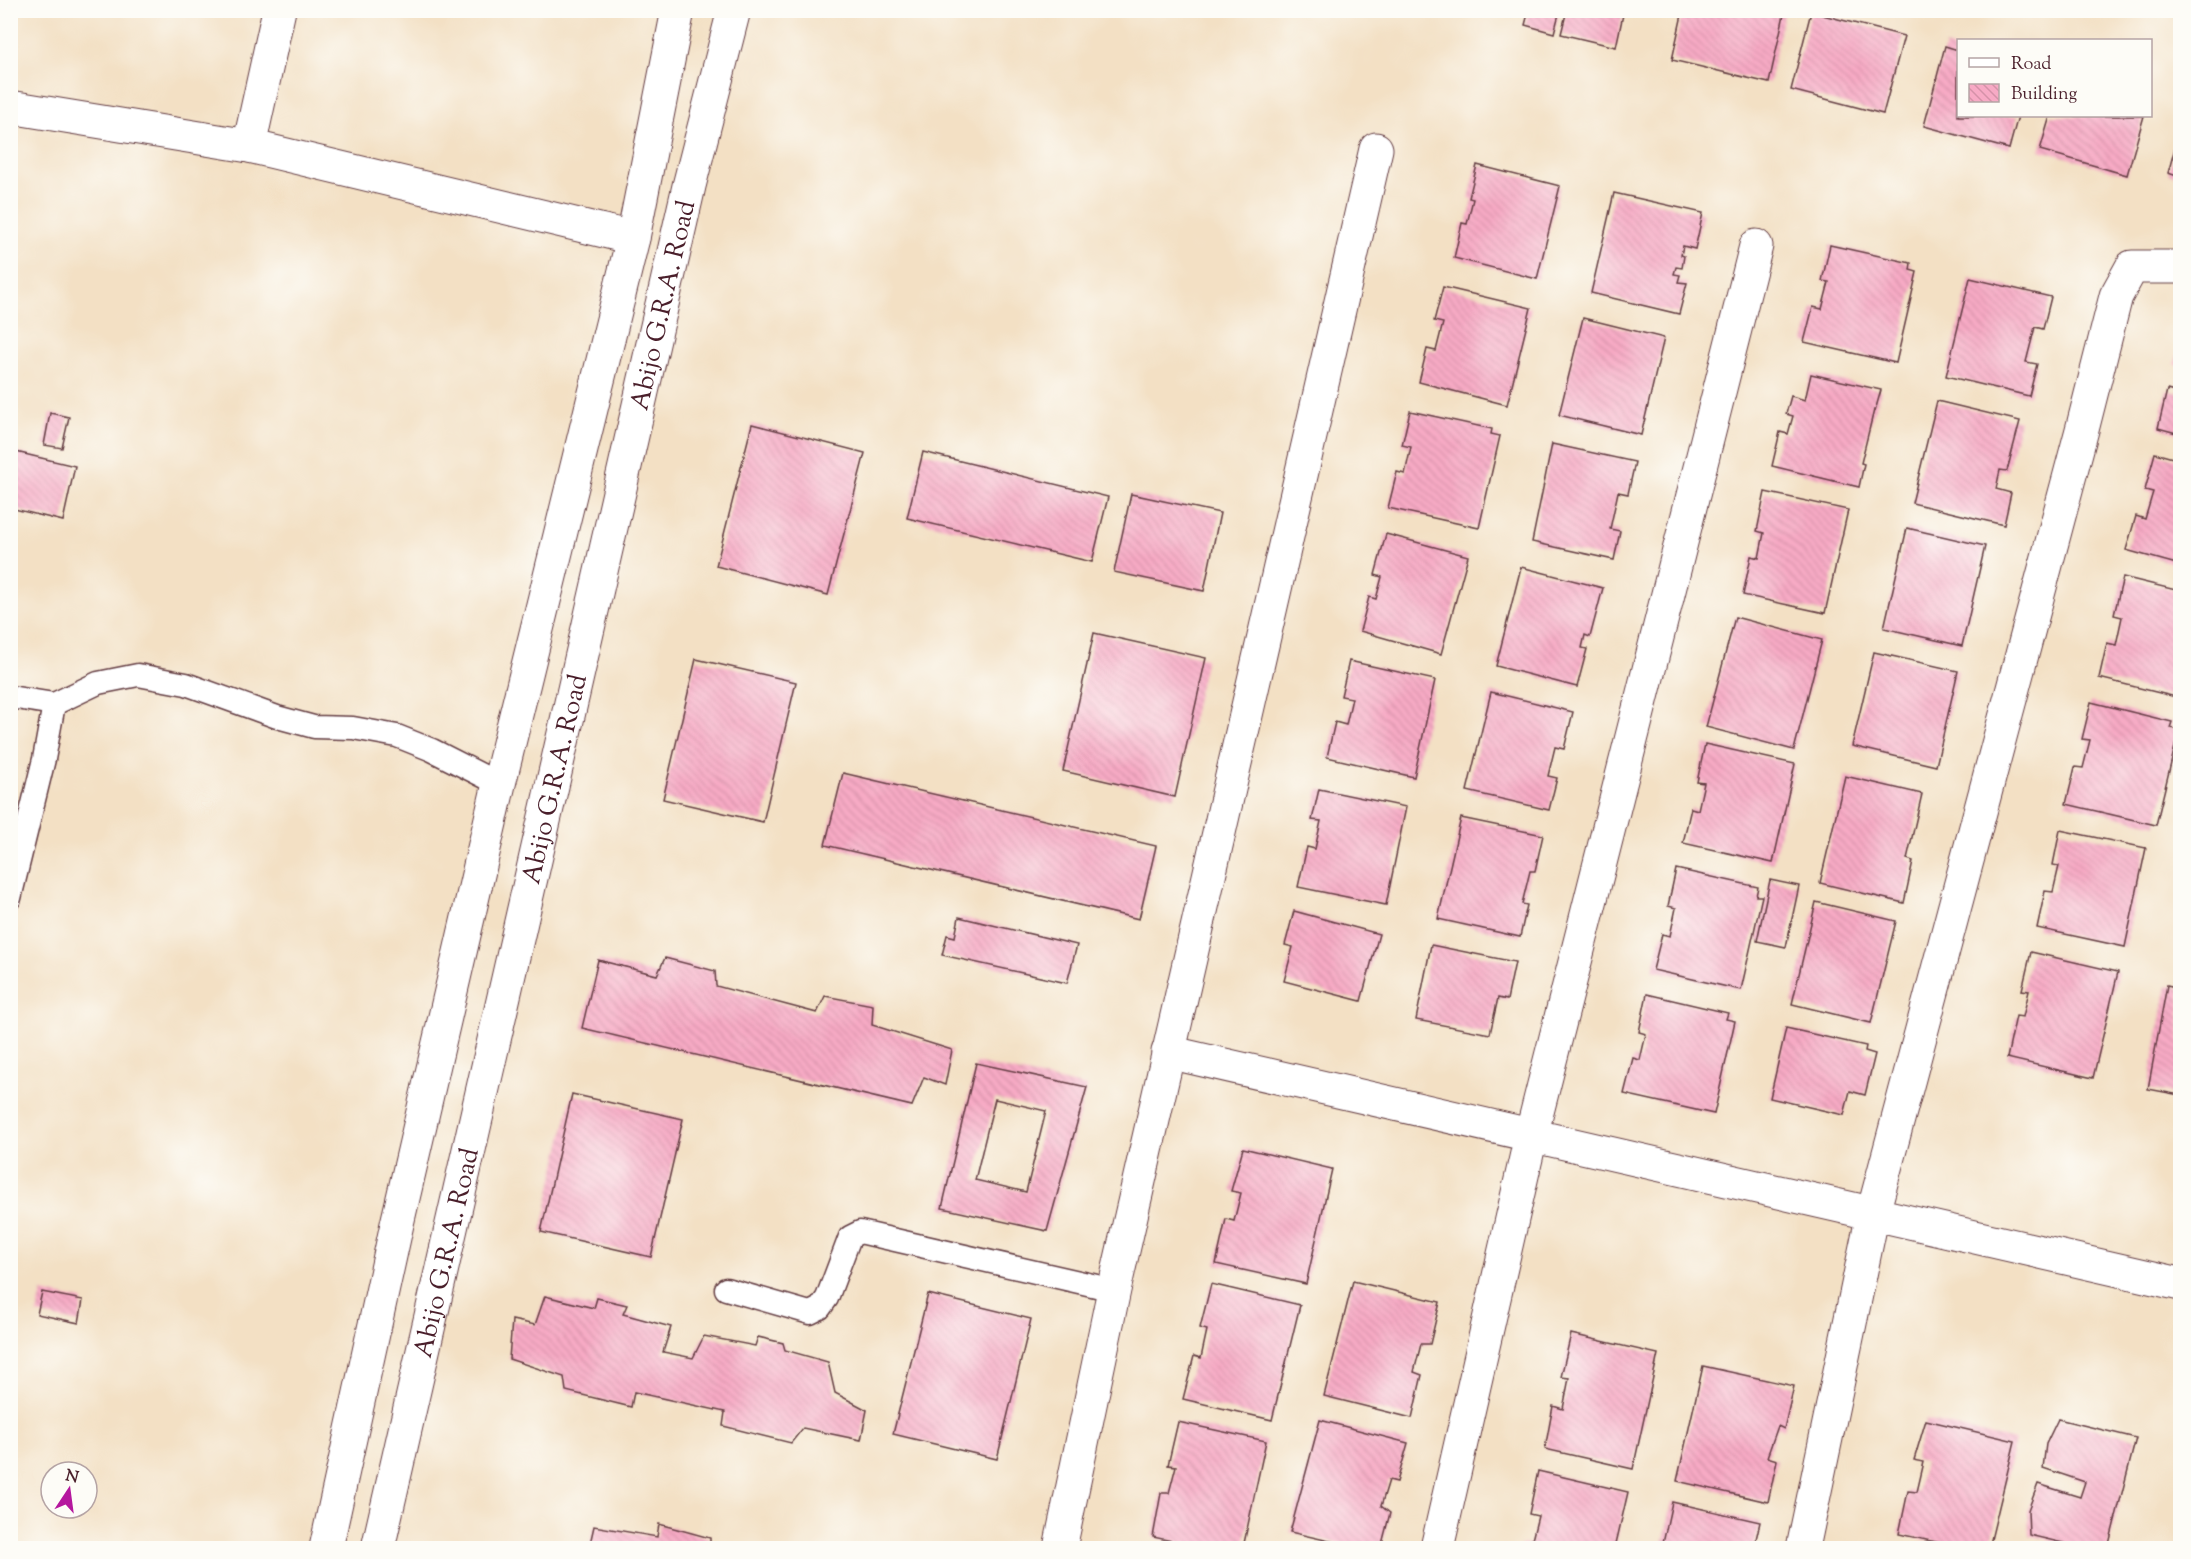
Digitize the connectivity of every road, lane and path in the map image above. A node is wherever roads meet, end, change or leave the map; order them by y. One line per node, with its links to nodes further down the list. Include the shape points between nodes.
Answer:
1 (279, 10): 5 (street)
2 (678, 10): 7 (street, Abijo G.R.A. Road)
3 (734, 10): 21 (street, Abijo G.R.A. Road, via 686,198)
4 (10, 107): 5 (street)
5 (249, 146): 7 (street)
6 (1376, 149): 14 (street)
7 (633, 237): 12 (street, Abijo G.R.A. Road)
8 (1756, 246): 15 (street)
9 (2181, 267): 16 (street, via 2132,267 2116,296)
10 (10, 697): 11 (lane)
11 (54, 704): 12 (lane, via 98,683 138,675 186,684 314,727 353,728 397,736); 13 (lane)
12 (499, 784): 20 (street, Abijo G.R.A. Road)
13 (10, 898)
14 (1168, 1052): 15 (street); 19 (street)
15 (1531, 1136): 16 (street); 23 (street)
16 (1873, 1213): 17 (street); 24 (street)
17 (2181, 1284)
18 (726, 1289): 19 (lane, via 810,1313 827,1298 850,1237 860,1232)
19 (1114, 1290): 22 (street)
20 (327, 1548)
21 (378, 1548)
22 (1060, 1548)
23 (1437, 1548)
24 (1803, 1548)

